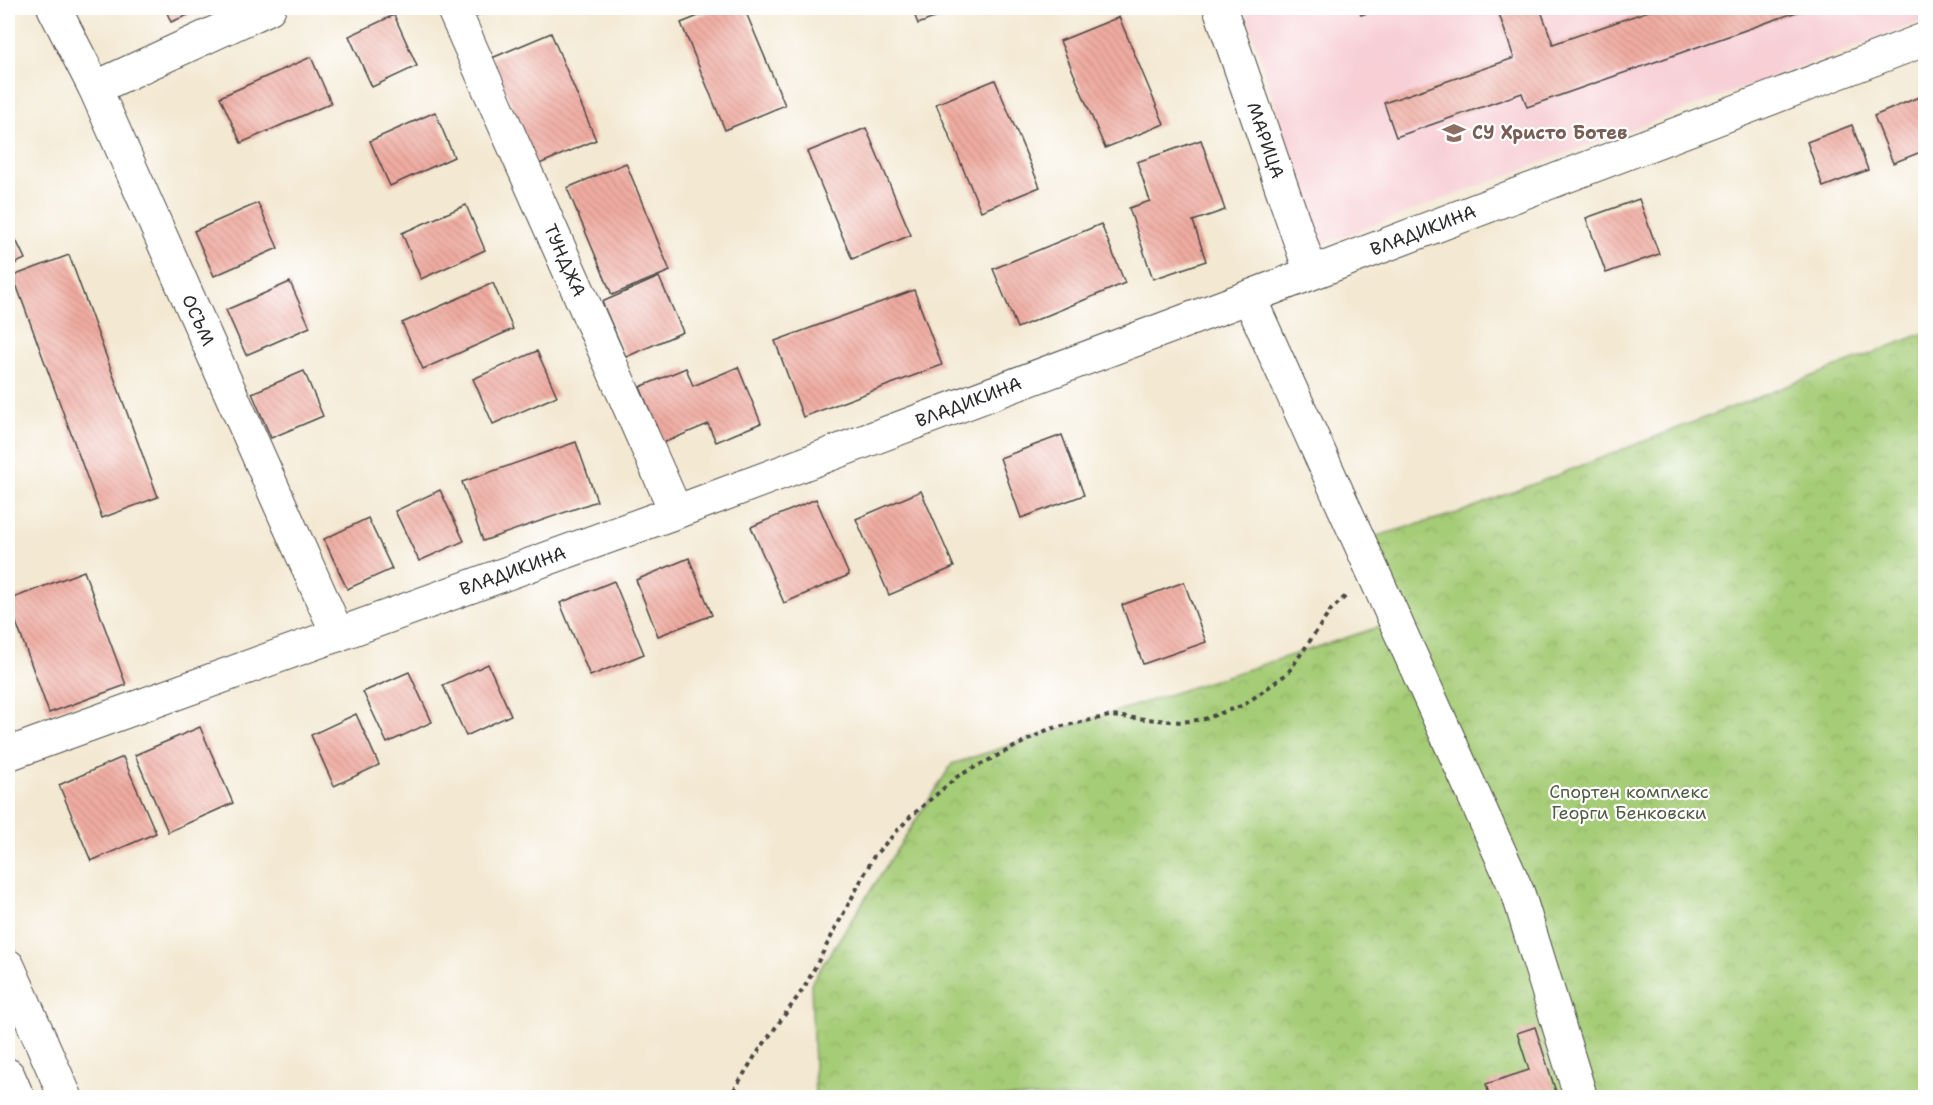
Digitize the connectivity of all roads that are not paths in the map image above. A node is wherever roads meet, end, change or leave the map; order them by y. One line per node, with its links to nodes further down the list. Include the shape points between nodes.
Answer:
1 (54, 8): 6 (street, ОСЪМ)
2 (269, 8): 6 (street)
3 (453, 8): 9 (street, ТУНДЖА)
4 (1220, 8): 7 (street, МАРИЦА)
5 (1926, 39): 7 (street, ВЛАДИКИНА)
6 (95, 88): 10 (street, ОСЪМ)
7 (1311, 273): 8 (street, ВЛАДИКИНА)
8 (1249, 297): 9 (street, ВЛАДИКИНА); 16 (street, via 1518,893)
9 (676, 512): 10 (street, ВЛАДИКИНА)
10 (338, 636): 11 (street, ВЛАДИКИНА)
11 (8, 754)
12 (8, 966): 15 (street)
13 (8, 1075): 14 (street)
14 (18, 1098)
15 (66, 1098)
16 (1581, 1098)

